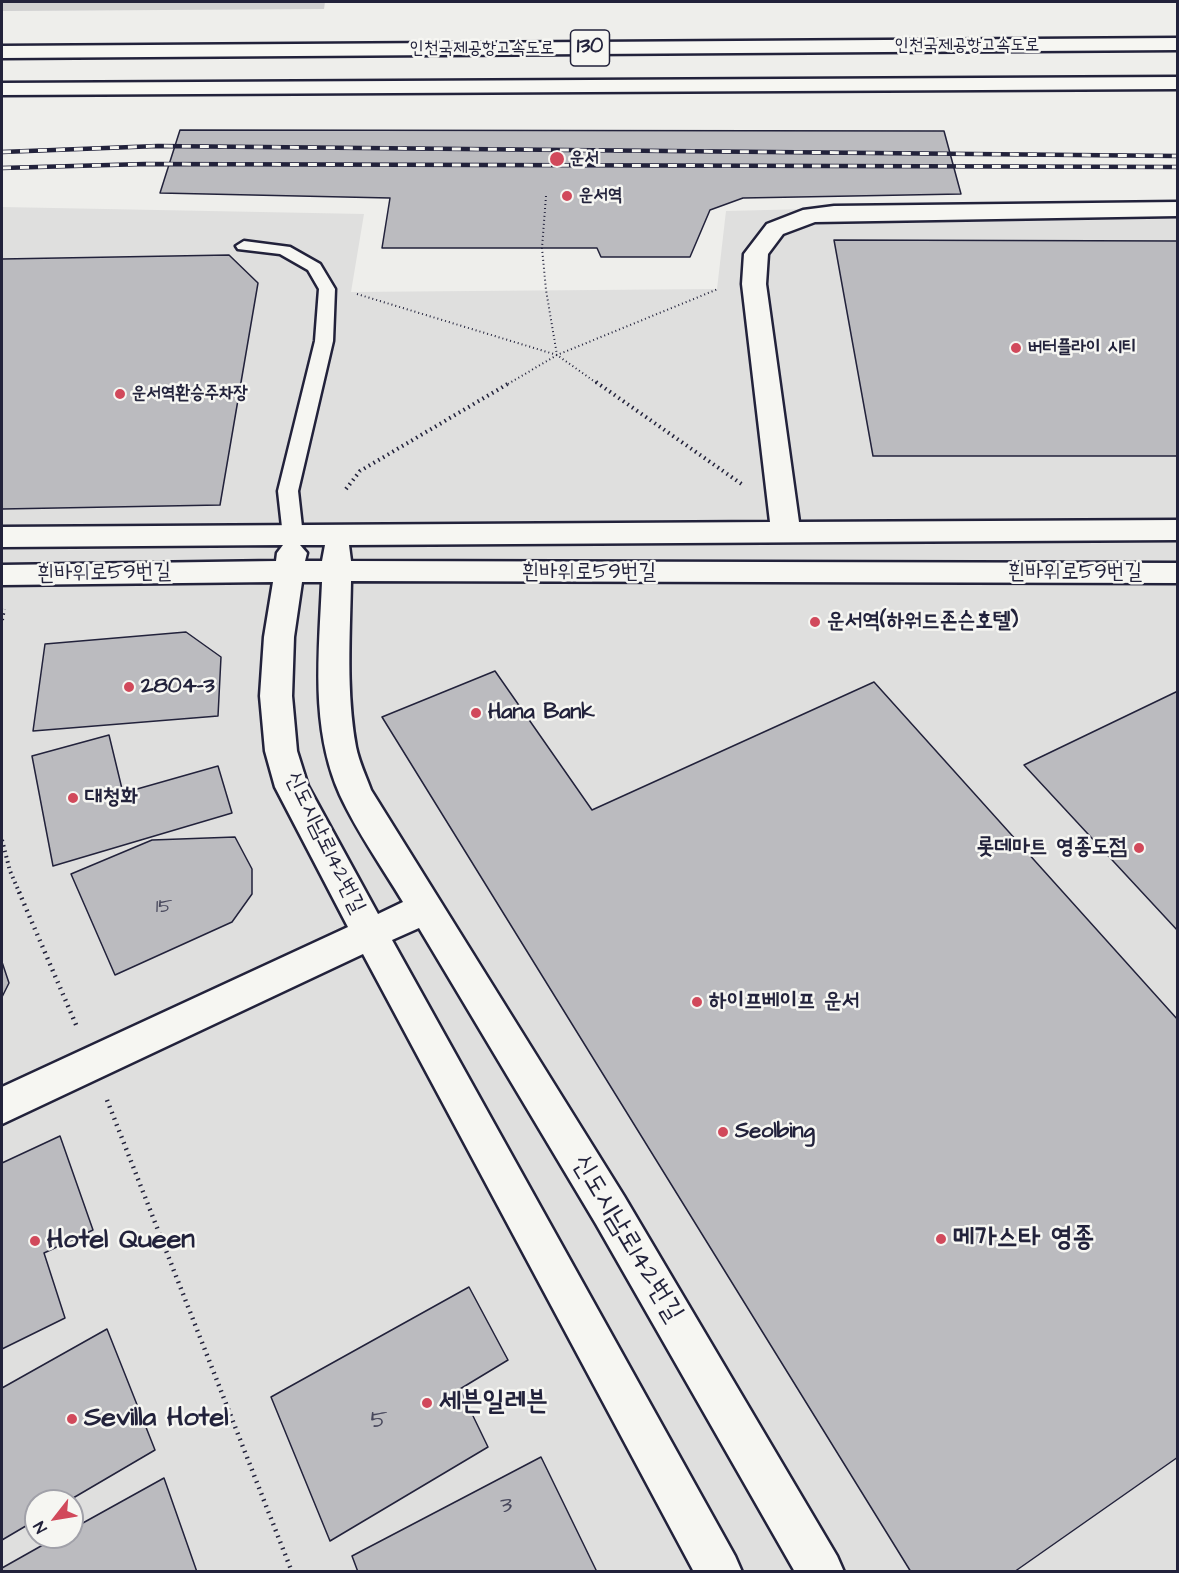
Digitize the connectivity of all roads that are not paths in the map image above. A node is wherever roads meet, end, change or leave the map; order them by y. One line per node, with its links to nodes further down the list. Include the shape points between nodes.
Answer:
1 (1178, 44): 2 (main road, 인천국제공항고속도로 / 130)
2 (2, 52)
3 (1178, 83): 4 (main road, 인천국제공항고속도로 / 130)
4 (2, 89)
5 (1178, 209): 8 (main road, via 834,213 811,215 771,234 756,254 754,284)
6 (244, 246): 10 (lane, via 284,250 314,267 327,289 324,341 288,491)
7 (1178, 530): 8 (main road, 흰바위로59번길)
8 (785, 531): 9 (main road, 흰바위로59번길)
9 (337, 535): 10 (main road, 흰바위로59번길); 12 (main road, 신도시남로142번길)
10 (293, 536): 11 (main road, 흰바위로59번길); 13 (main road, 신도시남로142번길)
11 (2, 537)
12 (337, 571): 13 (main road, 흰바위로59번길); 14 (main road, 흰바위로59번길); 16 (main road, 신도시남로142번길, via 333,657 340,748 356,794)
13 (290, 573): 15 (main road, 흰바위로59번길); 17 (main road, 신도시남로142번길, via 279,637 276,696 281,751 292,787)
14 (1178, 573)
15 (2, 575)
16 (426, 908): 17 (main road, 신도시남로142번길); 20 (main road, 신도시남로142번길)
17 (370, 934): 18 (main road, 신도시남로142번길); 19 (main road, 신도시남로142번길)
18 (2, 1106)
19 (719, 1572)
20 (822, 1572)

